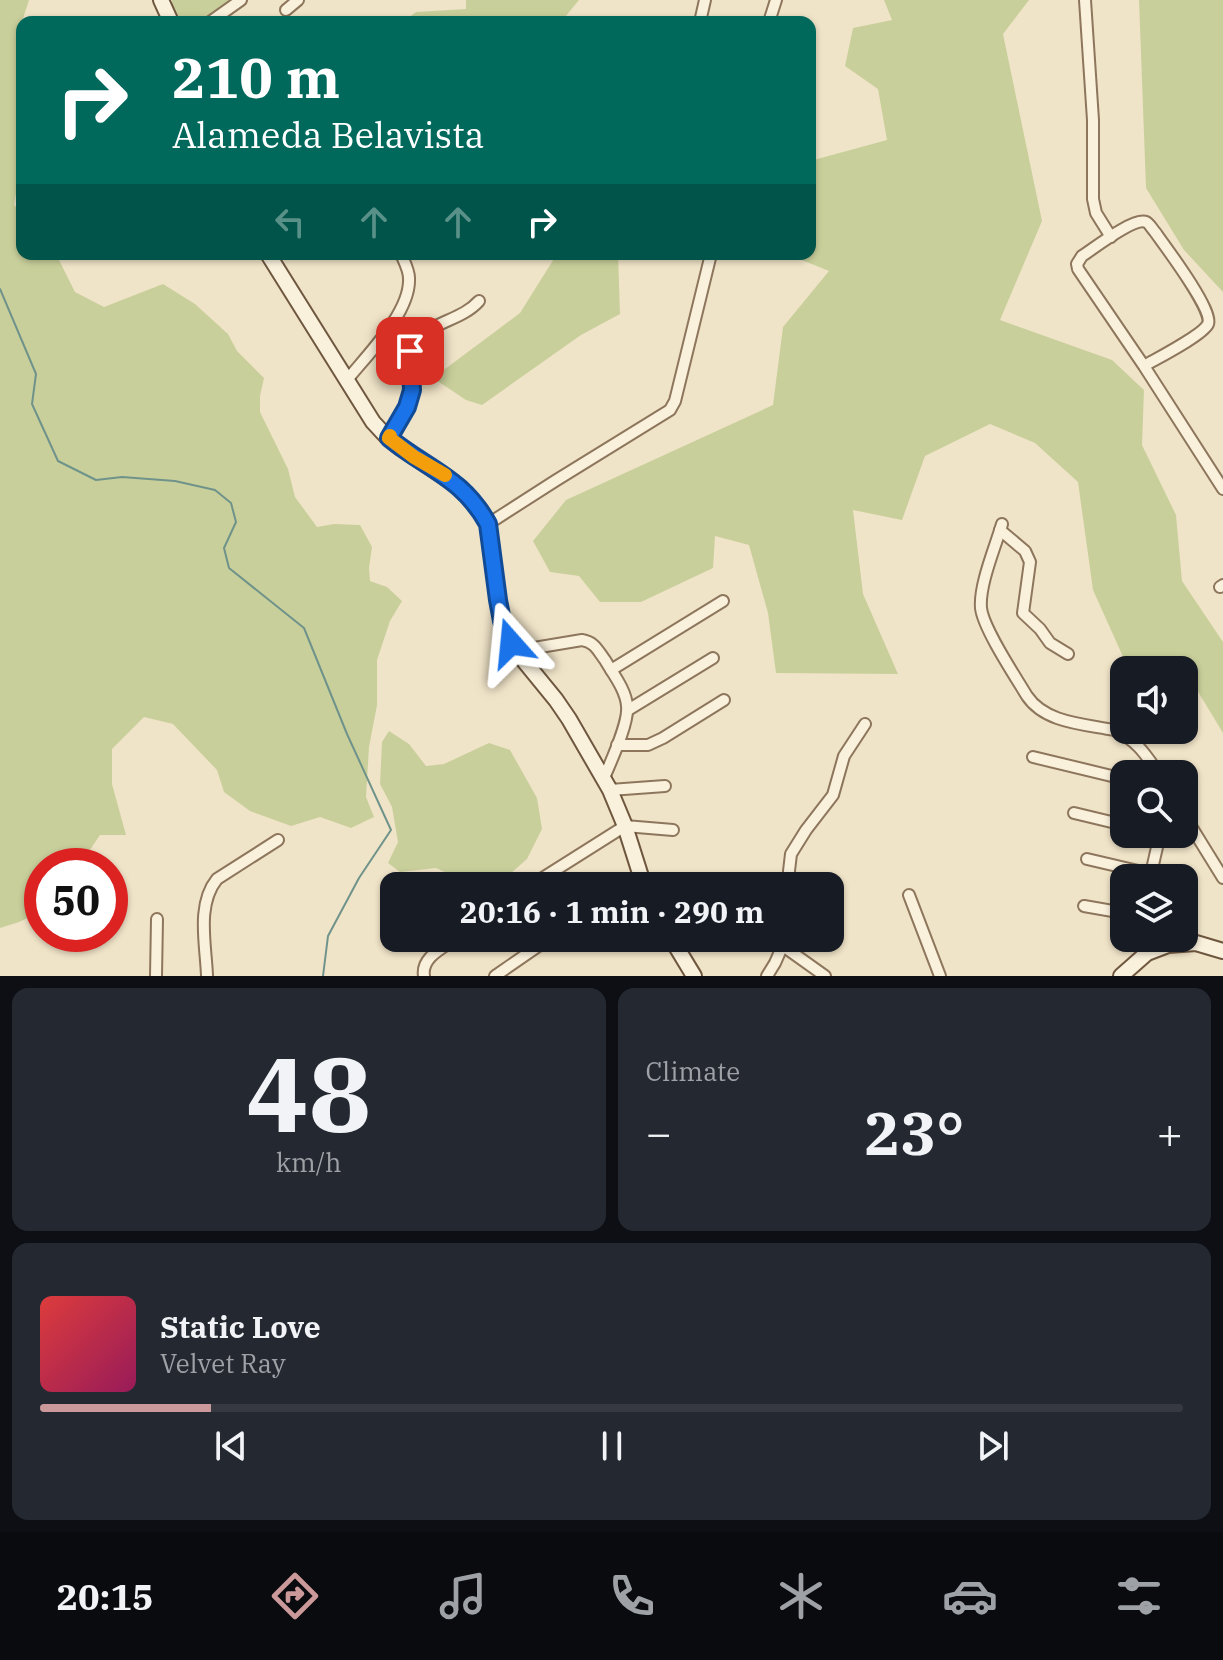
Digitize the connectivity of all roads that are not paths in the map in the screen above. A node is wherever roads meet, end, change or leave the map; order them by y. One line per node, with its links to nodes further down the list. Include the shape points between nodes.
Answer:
1 (241, 0): 5 (street)
2 (298, 0): 4 (street)
3 (1085, 0): 6 (street, via 1093,199)
4 (286, 10)
5 (218, 16)
6 (1111, 237): 11 (street, via 1082,256 1078,269); 11 (street, via 1136,222 1149,224 1209,318 1201,332)
7 (272, 260): 12 (main road)
8 (403, 260): 12 (street, via 409,277 400,311)
9 (710, 260): 15 (street, via 670,410)
10 (479, 301): 13 (street, via 433,327 410,351 412,390)
11 (1144, 366): 14 (street)
12 (347, 380): 13 (main road)
13 (389, 438): 15 (main road, via 461,488)
14 (1223, 489)
15 (488, 524): 17 (main road, via 502,621)
16 (723, 601): 20 (street)
17 (516, 651): 20 (street, via 588,641); 28 (main road, via 556,700)
18 (1068, 654): 26 (street, via 1023,613 1030,562 1001,527 982,592 983,617 1027,696 1050,716 1124,734)
19 (713, 658): 22 (street)
20 (611, 670): 22 (street)
21 (724, 700): 24 (street, via 648,745)
22 (628, 710): 24 (street)
23 (865, 724): 40 (street, via 844,756 833,795 791,854)
24 (617, 745): 28 (street)
25 (1033, 757): 27 (street)
26 (1149, 760)
27 (1110, 776)
28 (607, 784): 29 (street); 32 (main road)
29 (665, 786)
30 (1074, 813): 31 (street)
31 (1110, 822)
32 (625, 826): 33 (street); 38 (street); 39 (main road)
33 (673, 830)
34 (1198, 838): 41 (street)
35 (278, 840): 53 (street, via 211,887 203,920)
36 (1087, 859): 37 (street)
37 (1110, 865)
38 (552, 872)
39 (636, 872)
40 (789, 872)
41 (1223, 878)
42 (909, 895): 59 (street)
43 (1084, 906): 44 (street)
44 (1110, 911)
45 (157, 919): 52 (street)
46 (1223, 951): 60 (main road, via 1196,943 1168,945 1136,960)
47 (437, 952): 54 (street, via 424,964)
48 (530, 952): 55 (street)
49 (679, 952): 56 (main road)
50 (779, 952): 57 (street)
51 (796, 952): 58 (street)
52 (156, 976)
53 (207, 976)
54 (424, 976)
55 (495, 976)
56 (694, 976)
57 (767, 976)
58 (825, 976)
59 (940, 976)
60 (1121, 976)

